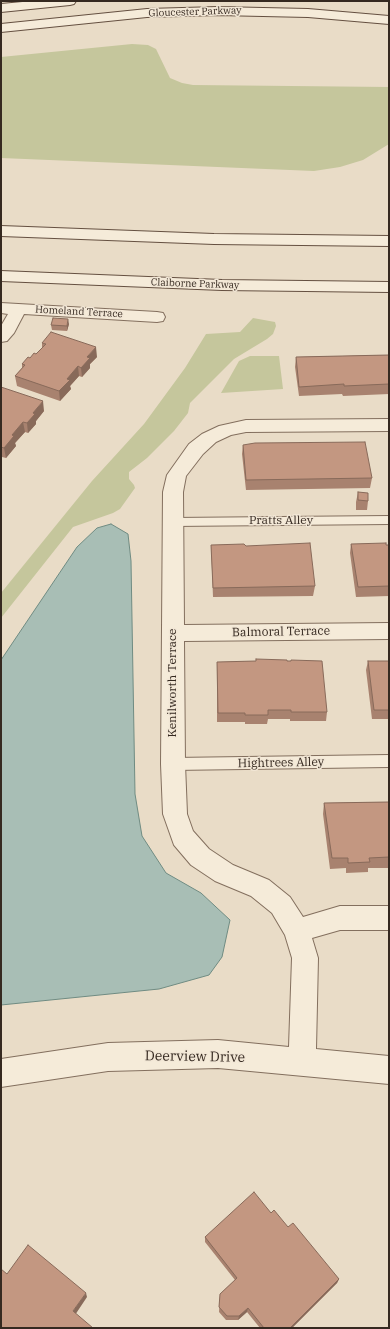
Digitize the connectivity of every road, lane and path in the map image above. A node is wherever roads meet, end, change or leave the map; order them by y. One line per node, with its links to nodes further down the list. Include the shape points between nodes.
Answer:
1 (70, 1): 2 (street)
2 (1, 8)
3 (389, 20): 4 (street, Gloucester Parkway, via 308,13 218,11 147,14)
4 (1, 28)
5 (1, 231): 6 (street, via 214,239)
6 (389, 241)
7 (1, 276): 8 (street, Claiborne Parkway, via 222,285)
8 (389, 287)
9 (1, 308): 10 (street, Homeland Terrace)
10 (19, 309): 11 (street, Homeland Terrace); 12 (street)
11 (157, 317)
12 (1, 337)
13 (389, 425): 15 (street, Kenilworth Terrace, via 246,426 226,430 209,438 196,449 177,475 173,492)
14 (389, 520): 15 (lane, Pratts Alley)
15 (174, 522): 17 (street, Kenilworth Terrace)
16 (389, 631): 17 (street, Balmoral Terrace)
17 (174, 633): 19 (street, Kenilworth Terrace)
18 (389, 761): 19 (lane, Hightrees Alley)
19 (173, 764): 21 (street, Kenilworth Terrace, via 175,814 183,836 200,857 224,873 260,888 281,905)
20 (389, 918): 21 (street, via 340,918)
21 (298, 931): 22 (street, Kenilworth Terrace, via 305,958)
22 (302, 1062): 23 (street, Deerview Drive); 24 (street, Deerview Drive, via 218,1054 108,1057)
23 (389, 1070)
24 (1, 1073)

